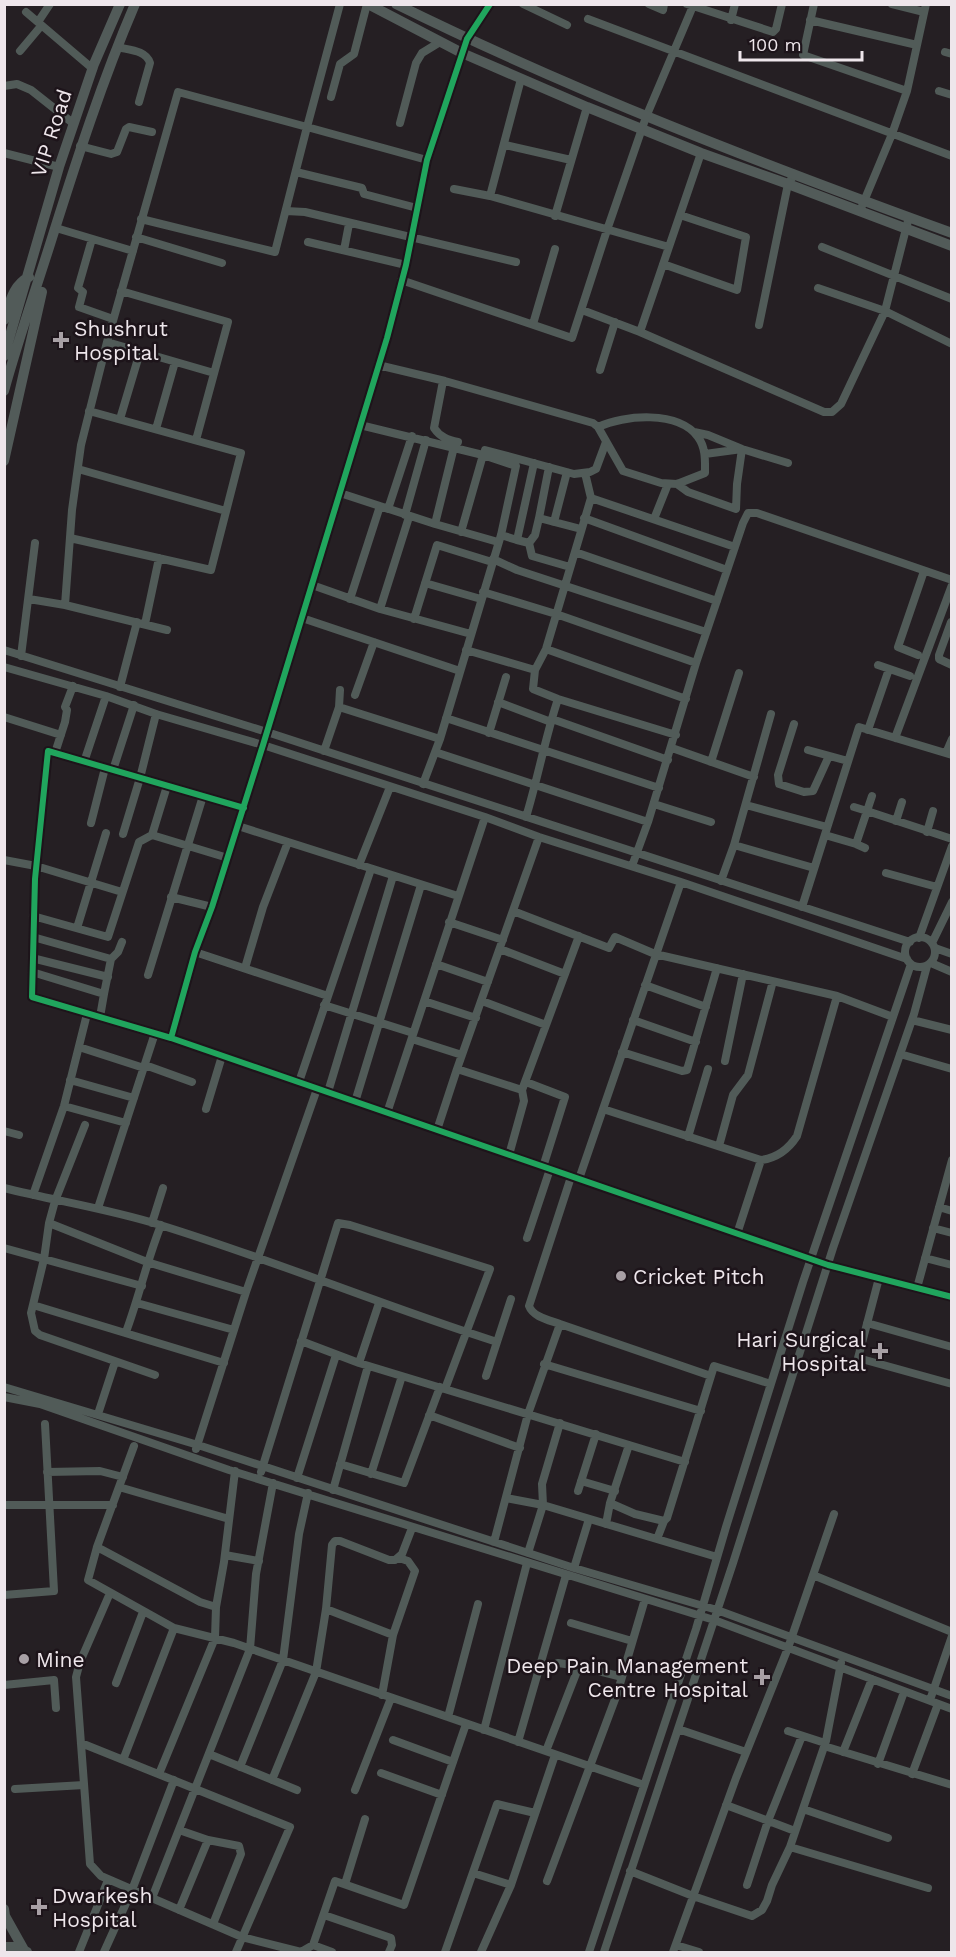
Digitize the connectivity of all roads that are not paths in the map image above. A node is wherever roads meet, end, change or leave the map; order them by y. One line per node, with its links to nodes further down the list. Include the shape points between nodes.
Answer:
1 (50, 4): 21 (street)
2 (120, 4): 30 (main road, VIP Road)
3 (135, 4): 26 (main road, VIP Road)
4 (340, 4): 42 (street)
5 (367, 4): 24 (main road); 36 (street, via 354,54 340,64)
6 (396, 4): 23 (main road)
7 (490, 4): 23 (street)
8 (524, 4): 22 (street)
9 (649, 4): 10 (street, via 663,10)
10 (664, 4)
11 (735, 4): 19 (street)
12 (782, 4): 19 (street, via 773,32)
13 (813, 4): 20 (street)
14 (892, 4): 16 (street)
15 (690, 5): 19 (street); 28 (street)
16 (925, 8): 25 (street)
17 (26, 12): 21 (street)
18 (588, 19): 28 (street)
19 (731, 20)
20 (810, 20): 25 (street); 33 (street, via 803,55)
21 (40, 24): 27 (street); 30 (street)
22 (567, 25)
23 (467, 39): 29 (street); 39 (main road)
24 (440, 42): 29 (main road); 40 (street, via 422,53 416,63)
25 (917, 45): 33 (street)
26 (117, 47): 37 (street, via 149,58); 47 (main road, VIP Road)
27 (20, 51)
28 (673, 51): 39 (street); 45 (street)
29 (462, 53): 31 (main road); 52 (street)
30 (93, 69): 41 (main road, VIP Road)
31 (521, 79): 38 (main road); 46 (street)
32 (4, 86): 41 (street, via 17,84 31,90)
33 (907, 91): 45 (street)
34 (939, 91): 35 (street)
35 (951, 95)
36 (331, 97)
37 (139, 102)
38 (587, 107): 43 (main road); 51 (street)
39 (646, 117): 43 (street); 55 (main road)
40 (400, 123)
41 (74, 124): 53 (main road, VIP Road)
42 (308, 127): 52 (street); 54 (street); 64 (street, via 178,92)
43 (642, 130): 49 (main road); 68 (street)
44 (152, 132): 47 (street, via 129,127 117,152 111,154)
45 (892, 134): 50 (street); 58 (street)
46 (505, 145): 51 (street); 57 (street)
47 (80, 146): 66 (main road, VIP Road)
48 (4, 153): 53 (street)
49 (701, 153): 55 (main road); 61 (street)
50 (951, 156)
51 (571, 159): 62 (street)
52 (428, 160): 59 (street)
53 (59, 167): 85 (main road, VIP Road)
54 (296, 172): 59 (street, via 362,188 364,194); 60 (street)
55 (791, 179): 58 (main road); 98 (street)
56 (454, 189): 57 (street)
57 (490, 196): 62 (street)
58 (862, 206): 63 (main road); 67 (main road)
59 (417, 208): 72 (street)
60 (286, 211): 64 (street, via 275,252); 65 (street)
61 (680, 215): 75 (street); 82 (street, via 746,237 737,290)
62 (555, 216): 68 (street)
63 (909, 218): 67 (street); 69 (main road)
64 (141, 219): 70 (street)
65 (349, 224): 72 (street); 79 (street)
66 (56, 228): 71 (street); 84 (main road, VIP Road)
67 (906, 229): 74 (main road); 86 (street)
68 (607, 230): 75 (street); 92 (street)
69 (951, 233)
70 (136, 237): 78 (street); 81 (street)
71 (92, 238): 78 (street); 94 (street, via 78,288 83,292 79,307)
72 (412, 238): 80 (street); 83 (street)
73 (308, 242): 79 (street)
74 (951, 246)
75 (669, 247): 82 (street)
76 (822, 247): 86 (street)
77 (555, 249): 97 (street)
78 (133, 250): 89 (street)
79 (344, 250): 83 (street)
80 (516, 262)
81 (222, 263)
82 (663, 264): 99 (street)
83 (406, 265): 87 (street)
84 (43, 268): 90 (main road); 124 (main road, via 44,284)
85 (29, 277): 90 (main road, VIP Road); 95 (main road, via 14,291)
86 (894, 277): 91 (street); 93 (street)
87 (401, 280): 97 (street); 105 (street)
88 (818, 288): 93 (street)
89 (121, 291): 94 (street); 107 (street, via 228,322)
90 (29, 296): 103 (main road); 109 (main road)
91 (951, 299)
92 (582, 310): 96 (street); 97 (street, via 572,338)
93 (885, 311): 99 (street, via 841,404 832,412 824,412); 101 (street)
94 (113, 319): 100 (street)
95 (4, 320)
96 (615, 322): 99 (street); 106 (street)
97 (533, 324)
98 (759, 325)
99 (640, 332)
100 (107, 342): 102 (street); 110 (street)
101 (951, 344)
102 (140, 352): 104 (street); 111 (street)
103 (4, 356)
104 (175, 362): 107 (street); 114 (street)
105 (378, 365): 108 (street); 112 (street)
106 (600, 370)
107 (214, 374): 118 (street)
108 (443, 381): 113 (street); 125 (street, via 434,428 438,434)
109 (4, 391)
110 (89, 411): 111 (street); 128 (street)
111 (120, 419): 114 (street)
112 (360, 425): 116 (street); 132 (street)
113 (598, 427): 115 (street, via 652,417 671,420); 119 (street)
114 (156, 429): 118 (street)
115 (691, 431): 121 (street); 122 (street, via 698,436)
116 (412, 436): 117 (street); 134 (street)
117 (426, 440): 120 (street); 137 (street)
118 (196, 441): 136 (street, via 241,453)
119 (606, 442): 130 (street, via 596,469); 131 (street, via 623,471)
120 (454, 447): 123 (street); 143 (street)
121 (742, 449): 122 (street); 126 (street); 135 (street)
122 (705, 454): 131 (street, via 705,473)
123 (483, 455): 145 (street); 147 (street, via 516,466)
124 (4, 461)
125 (534, 463): 127 (street); 148 (street)
126 (788, 463)
127 (549, 467): 129 (street); 138 (street)
128 (78, 469): 136 (street); 146 (street)
129 (567, 472): 130 (street); 141 (street)
130 (585, 473): 133 (street)
131 (673, 484): 135 (street); 140 (street)
132 (340, 493): 134 (street); 161 (street)
133 (591, 498): 139 (street); 140 (street)
134 (384, 507): 137 (street); 165 (street)
135 (736, 509): 142 (street)
136 (226, 511): 153 (street, via 211,570)
137 (407, 516): 143 (street); 168 (street)
138 (539, 518): 141 (street); 150 (street)
139 (584, 518): 144 (street); 156 (street)
140 (654, 519): 151 (street)
141 (554, 522): 144 (street)
142 (742, 523): 151 (street); 157 (street, via 748,513 757,513)
143 (435, 524): 145 (street)
144 (581, 529): 152 (street)
145 (461, 532): 147 (street)
146 (70, 538): 153 (street); 167 (street)
147 (499, 538): 148 (street); 154 (street)
148 (517, 540): 150 (street)
149 (35, 543): 164 (street)
150 (529, 543): 155 (street, via 532,556)
151 (735, 547): 156 (street)
152 (575, 552): 155 (street); 166 (street)
153 (159, 558): 173 (street)
154 (493, 561): 159 (street, via 437,545); 160 (street); 163 (street)
155 (570, 567): 160 (street)
156 (728, 570): 166 (street)
157 (924, 571): 158 (street); 181 (street, via 898,647)
158 (951, 580)
159 (425, 583): 163 (street); 171 (street)
160 (565, 584): 169 (street); 175 (street)
161 (312, 585): 165 (street); 170 (street)
162 (951, 585): 214 (street)
163 (482, 595): 169 (street); 176 (street)
164 (29, 599): 167 (street); 182 (street)
165 (350, 599): 168 (street)
166 (717, 601): 175 (street)
167 (65, 605): 173 (street)
168 (380, 609): 171 (street)
169 (556, 614): 178 (street); 183 (street)
170 (302, 618): 177 (street); 210 (street)
171 (414, 619): 176 (street)
172 (951, 622): 184 (street, via 939,655 942,662)
173 (141, 623): 174 (street); 194 (street)
174 (168, 630)
175 (706, 632): 183 (street)
176 (471, 634): 180 (street)
177 (374, 642): 189 (street); 196 (street)
178 (546, 649): 188 (street); 199 (street)
179 (4, 650): 182 (street)
180 (466, 650): 188 (street); 189 (street)
181 (918, 655)
182 (21, 656): 194 (street)
183 (696, 663): 199 (street)
184 (951, 664)
185 (878, 665): 187 (street)
186 (4, 667): 193 (street)
187 (889, 669): 191 (street); 209 (street)
188 (535, 670): 198 (street, via 533,689)
189 (460, 671): 206 (street)
190 (739, 673): 229 (street)
191 (910, 676)
192 (506, 677): 200 (street)
193 (73, 686): 197 (street); 212 (street)
194 (120, 687): 210 (street)
195 (340, 690): 202 (street)
196 (355, 695)
197 (106, 696): 201 (street); 228 (street)
198 (558, 699): 207 (street); 213 (street)
199 (686, 699): 213 (street)
200 (498, 702): 207 (street); 211 (street)
201 (134, 705): 203 (street); 230 (street)
202 (339, 707): 215 (street); 221 (street)
203 (156, 714): 217 (street); 232 (street)
204 (771, 714): 231 (street)
205 (4, 717): 212 (street)
206 (446, 718): 211 (street); 215 (street)
207 (551, 720): 219 (street); 226 (street)
208 (794, 724): 225 (street, via 779,784 813,791)
209 (868, 730): 214 (street); 227 (street, via 860,728)
210 (267, 732): 217 (street); 221 (street)
211 (489, 733): 219 (street)
212 (61, 735): 223 (street)
213 (676, 735): 218 (street)
214 (895, 738): 224 (street)
215 (440, 739): 222 (street)
216 (951, 739): 224 (street)
217 (264, 745): 236 (street); 244 (street)
218 (672, 748): 226 (street); 229 (street)
219 (542, 750): 234 (street); 237 (street)
220 (808, 750): 225 (street)
221 (324, 751): 233 (street)
222 (435, 752): 233 (street); 234 (street)
223 (55, 753): 228 (street); 271 (street, via 48,751)
224 (949, 754)
225 (829, 756): 227 (street)
226 (668, 760): 237 (street)
227 (848, 761): 254 (street)
228 (84, 762): 230 (street)
229 (711, 762): 231 (street)
230 (109, 769): 232 (street); 252 (street)
231 (754, 777): 242 (street)
232 (140, 778): 235 (street); 257 (street)
233 (423, 784): 248 (street)
234 (536, 784): 248 (street); 250 (street)
235 (167, 786): 238 (street); 258 (street)
236 (390, 787): 247 (street); 270 (street)
237 (659, 788): 241 (street)
238 (203, 796): 244 (street); 263 (street)
239 (872, 796): 245 (street)
240 (902, 802): 249 (street)
241 (654, 804): 250 (street); 251 (street)
242 (746, 805): 254 (street); 264 (street)
243 (854, 807): 245 (street)
244 (244, 808): 253 (street)
245 (867, 811): 249 (street); 262 (street)
246 (933, 811): 255 (street)
247 (485, 817): 259 (street); 283 (street)
248 (526, 817): 267 (street)
249 (896, 821): 255 (street)
250 (648, 822): 267 (street)
251 (711, 822)
252 (91, 823)
253 (238, 826): 261 (street); 268 (street)
254 (826, 831): 262 (street); 274 (street)
255 (927, 832): 260 (street)
256 (106, 833): 278 (street)
257 (123, 834)
258 (152, 835): 263 (street); 282 (street, via 139,842)
259 (539, 837): 272 (street); 288 (street)
260 (951, 839)
261 (288, 842): 270 (street); 308 (street)
262 (856, 844): 266 (street)
263 (187, 845): 268 (street); 284 (street)
264 (734, 845): 274 (street); 277 (street)
265 (951, 846): 281 (street)
266 (865, 848)
267 (637, 853): 272 (street); 277 (street)
268 (228, 858): 287 (street)
269 (4, 860): 271 (street)
270 (359, 865): 273 (street)
271 (36, 866): 278 (street); 289 (street)
272 (632, 866): 279 (street)
273 (371, 868): 276 (street); 320 (street)
274 (814, 868): 286 (street)
275 (886, 873): 281 (street)
276 (393, 876): 280 (street); 327 (street)
277 (721, 881): 286 (street)
278 (90, 882): 282 (street); 291 (street)
279 (681, 882): 301 (street); 305 (street)
280 (421, 885): 283 (street); 333 (street)
281 (937, 887): 294 (street)
282 (122, 892): 291 (street, via 108,937)
283 (458, 896): 290 (street)
284 (171, 897): 287 (street); 314 (street)
285 (951, 902): 298 (street)
286 (802, 907): 297 (street)
287 (212, 908): 300 (street)
288 (513, 911): 292 (street); 295 (street)
289 (33, 916): 291 (street); 293 (street)
290 (449, 922): 295 (street); 306 (street)
291 (77, 928)
292 (579, 936): 301 (street, via 609,948 615,937); 312 (street)
293 (33, 937): 303 (street); 304 (street)
294 (919, 938): 297 (street); 298 (street)
295 (503, 940): 299 (street)
296 (122, 942): 304 (street)
297 (910, 942): 305 (street, via 906,950)
298 (934, 946): 302 (street); 307 (street)
299 (500, 949): 312 (street); 317 (street)
300 (195, 952): 308 (street); 338 (street)
301 (656, 954): 309 (street); 318 (street)
302 (951, 954)
303 (32, 958): 310 (street); 315 (street)
304 (111, 959): 315 (street)
305 (909, 962): 307 (street, via 918,967); 329 (street)
306 (436, 964): 317 (street); 322 (street)
307 (929, 964): 311 (street); 332 (street)
308 (245, 968): 320 (street)
309 (717, 968): 313 (street); 325 (street)
310 (32, 972): 319 (street); 326 (street, via 32,997)
311 (951, 972)
312 (565, 974): 334 (street)
313 (743, 974): 316 (street); 345 (street)
314 (148, 975)
315 (108, 977): 319 (street)
316 (773, 981): 321 (street); 368 (street, via 748,1075 733,1095)
317 (488, 982): 323 (street)
318 (645, 985): 325 (street); 331 (street)
319 (104, 994): 328 (street)
320 (328, 996): 324 (street)
321 (837, 996): 329 (street); 370 (street, via 797,1136 790,1147 773,1158)
322 (424, 1001): 330 (street); 337 (street)
323 (482, 1001): 330 (street); 334 (street)
324 (324, 1005): 327 (street); 352 (street)
325 (706, 1007): 339 (street)
326 (87, 1014): 328 (street); 340 (street)
327 (351, 1014): 333 (street); 355 (street)
328 (100, 1017): 336 (street)
329 (893, 1017): 391 (street)
330 (476, 1018): 344 (street)
331 (633, 1020): 339 (street); 341 (street)
332 (912, 1020): 335 (street); 342 (street)
333 (380, 1023): 337 (street); 357 (street)
334 (546, 1025): 353 (street)
335 (951, 1030)
336 (155, 1033): 338 (street); 346 (street)
337 (412, 1036): 344 (street); 361 (street)
338 (171, 1038): 343 (street)
339 (696, 1042): 341 (street, via 687,1070 682,1071)
340 (79, 1047): 346 (street); 350 (street)
341 (622, 1052): 360 (street)
342 (900, 1054): 349 (street); 393 (street)
343 (222, 1056): 352 (street); 359 (street)
344 (462, 1056): 347 (street)
345 (725, 1061)
346 (144, 1067): 351 (street); 356 (street)
347 (457, 1069): 353 (street); 364 (street)
348 (708, 1069): 367 (street)
349 (951, 1069)
350 (70, 1080): 356 (street); 358 (street)
351 (192, 1082)
352 (299, 1082): 354 (street)
353 (524, 1086): 369 (street, via 524,1101); 372 (street, via 565,1096)
354 (317, 1089): 355 (street); 390 (street)
355 (328, 1092): 357 (street)
356 (134, 1098): 362 (street)
357 (355, 1102): 361 (street)
358 (64, 1106): 362 (street); 376 (street)
359 (206, 1109)
360 (603, 1109): 367 (street); 373 (street)
361 (387, 1113): 364 (street)
362 (126, 1123): 379 (street)
363 (85, 1125): 377 (street)
364 (437, 1130): 369 (street)
365 (4, 1131): 366 (street)
366 (19, 1135)
367 (688, 1137): 368 (street)
368 (719, 1146): 370 (street)
369 (509, 1155): 372 (street)
370 (761, 1160): 385 (street)
371 (951, 1160): 378 (street)
372 (546, 1168): 373 (street); 386 (street)
373 (575, 1178): 385 (street); 406 (street, via 529,1306 536,1315)
374 (4, 1188): 376 (street)
375 (163, 1188): 382 (street)
376 (33, 1195): 377 (street)
377 (55, 1201): 379 (street); 381 (street)
378 (939, 1207): 380 (street); 383 (street)
379 (98, 1208): 382 (street)
380 (951, 1211)
381 (49, 1223): 389 (street); 392 (street)
382 (156, 1224): 390 (street); 392 (street)
383 (933, 1228): 384 (street); 388 (street)
384 (951, 1233)
385 (737, 1234): 391 (street)
386 (527, 1238)
387 (4, 1248): 389 (street)
388 (925, 1258): 394 (street); 398 (street)
389 (44, 1259): 397 (street); 404 (street)
390 (258, 1259): 396 (street); 399 (street)
391 (812, 1260): 393 (street); 422 (street)
392 (147, 1262): 397 (street); 399 (street)
393 (828, 1265): 395 (street); 486 (street)
394 (951, 1265)
395 (879, 1278): 398 (street); 405 (street)
396 (320, 1281): 403 (street); 409 (street, via 338,1224 490,1269); 410 (street)
397 (142, 1287): 402 (street)
398 (917, 1288): 400 (street)
399 (246, 1292): 407 (street)
400 (951, 1297)
401 (511, 1299): 411 (street)
402 (137, 1303): 407 (street); 408 (street)
403 (379, 1303): 409 (street); 417 (street)
404 (33, 1305): 408 (street); 414 (street, via 31,1322 40,1335)
405 (867, 1323): 412 (street); 423 (street, via 858,1359)
406 (560, 1324): 416 (street); 421 (street)
407 (234, 1330): 415 (street)
408 (126, 1332): 415 (street)
409 (466, 1332): 411 (street); 425 (street)
410 (301, 1341): 413 (street); 441 (street)
411 (497, 1342): 420 (street)
412 (951, 1347)
413 (336, 1355): 417 (street); 447 (street)
414 (115, 1362): 418 (street); 428 (street)
415 (225, 1363): 434 (street)
416 (544, 1364): 427 (street); 430 (street)
417 (364, 1365): 419 (street); 440 (street)
418 (155, 1375)
419 (402, 1376): 425 (street); 444 (street)
420 (486, 1376)
421 (711, 1376): 422 (street, via 714,1366); 427 (street)
422 (771, 1384): 472 (street)
423 (951, 1384)
424 (4, 1387): 428 (street)
425 (443, 1388): 429 (street); 430 (street)
426 (4, 1397): 438 (street, via 40,1404)
427 (701, 1411): 439 (street)
428 (98, 1414): 434 (street)
429 (429, 1414): 437 (street); 444 (street, via 404,1483)
430 (528, 1414): 431 (street); 437 (street)
431 (560, 1423): 433 (street); 460 (street, via 542,1484)
432 (45, 1424): 442 (street)
433 (596, 1434): 435 (street); 448 (street)
434 (198, 1445): 438 (street); 441 (street)
435 (629, 1445): 439 (street); 453 (street)
436 (134, 1446): 445 (street)
437 (520, 1448): 455 (street)
438 (193, 1458): 443 (street)
439 (685, 1462): 464 (street)
440 (340, 1464): 444 (street); 451 (street)
441 (263, 1467): 446 (street); 447 (street)
442 (47, 1472): 445 (street, via 100,1471); 456 (street)
443 (235, 1472): 446 (street); 462 (street)
444 (371, 1474)
445 (123, 1477): 450 (street)
446 (259, 1478): 449 (street)
447 (297, 1478): 451 (street)
448 (581, 1481): 452 (street); 453 (street)
449 (273, 1483): 454 (street); 474 (street)
450 (119, 1487): 459 (street); 462 (street)
451 (333, 1490): 468 (street)
452 (578, 1491)
453 (615, 1491): 457 (street)
454 (308, 1493): 466 (street); 500 (street)
455 (506, 1498): 460 (street); 468 (street)
456 (49, 1503): 458 (street); 459 (street); 480 (street, via 54,1591)
457 (610, 1503): 464 (street); 465 (street)
458 (4, 1505)
459 (113, 1505): 469 (street)
460 (543, 1505): 463 (street); 470 (street)
461 (834, 1514): 478 (street)
462 (229, 1519): 471 (street)
463 (589, 1519): 465 (street); 476 (street)
464 (664, 1521): 467 (street)
465 (606, 1524): 467 (street)
466 (412, 1528): 473 (street); 475 (street)
467 (657, 1539): 472 (street)
468 (494, 1542): 470 (street)
469 (97, 1547): 479 (street, via 88,1580); 483 (street, via 200,1602)
470 (528, 1553): 476 (street)
471 (225, 1555): 474 (street); 483 (street)
472 (717, 1557): 484 (street)
473 (399, 1558): 485 (street, via 389,1560 335,1541); 493 (street, via 408,1561 415,1571)
474 (259, 1561): 498 (street)
475 (527, 1563): 477 (street); 519 (street)
476 (574, 1568): 484 (street)
477 (567, 1575): 481 (street); 523 (street)
478 (813, 1575): 492 (street); 495 (street)
479 (110, 1593): 487 (street); 524 (street, via 76,1677)
480 (4, 1595)
481 (645, 1599): 488 (street); 496 (street)
482 (477, 1604): 516 (street)
483 (216, 1606): 494 (street)
484 (702, 1606): 486 (street); 488 (street)
485 (326, 1609): 493 (street); 504 (street)
486 (717, 1610): 489 (street); 495 (street)
487 (143, 1612): 491 (street); 507 (street)
488 (700, 1616): 489 (street); 542 (street)
489 (714, 1620): 497 (street); 518 (street)
490 (571, 1623): 496 (street)
491 (174, 1628): 494 (street); 530 (street)
492 (951, 1634): 509 (street)
493 (393, 1635): 511 (street)
494 (215, 1638): 498 (street); 537 (street)
495 (791, 1638): 497 (street); 499 (street)
496 (632, 1641): 505 (street)
497 (788, 1648): 503 (street); 526 (street)
498 (250, 1649): 500 (street); 529 (street)
499 (843, 1657): 503 (street); 509 (street)
500 (283, 1660): 504 (street); 533 (street)
501 (558, 1663): 502 (street)
502 (579, 1666): 505 (street); 528 (street)
503 (840, 1667): 506 (street); 525 (street)
504 (316, 1672): 511 (street); 539 (street)
505 (622, 1677): 534 (street)
506 (872, 1679): 510 (street); 527 (street)
507 (116, 1683)
508 (4, 1685): 514 (street, via 54,1680)
509 (934, 1689): 512 (street); 513 (street)
510 (904, 1692): 513 (street); 532 (street)
511 (386, 1696): 516 (street); 546 (street)
512 (951, 1696)
513 (934, 1702): 515 (street); 536 (street)
514 (56, 1708)
515 (951, 1709)
516 (448, 1718): 517 (street)
517 (466, 1724): 519 (street); 531 (street)
518 (678, 1729): 526 (street); 558 (street)
519 (484, 1730): 523 (street)
520 (788, 1731): 521 (street)
521 (802, 1736): 525 (street); 552 (street)
522 (393, 1740): 531 (street)
523 (518, 1742): 528 (street)
524 (81, 1743): 530 (street); 541 (street)
525 (824, 1744): 527 (street); 549 (street)
526 (746, 1752): 548 (street)
527 (843, 1752): 532 (street)
528 (551, 1753): 534 (street); 550 (street)
529 (209, 1754): 533 (street); 544 (street)
530 (123, 1760): 537 (street)
531 (453, 1762): 547 (street)
532 (878, 1764): 536 (street)
533 (240, 1767): 539 (street)
534 (590, 1767): 542 (street); 561 (street)
535 (381, 1773): 547 (street)
536 (912, 1773): 540 (street)
537 (159, 1774): 538 (street)
538 (174, 1780): 544 (street); 566 (street)
539 (272, 1780): 545 (street)
540 (950, 1782)
541 (84, 1785): 543 (street); 560 (street, via 90,1864)
542 (644, 1785): 585 (street)
543 (15, 1789)
544 (195, 1789): 553 (street); 573 (street, via 290,1827)
545 (297, 1790)
546 (354, 1790)
547 (442, 1794): 562 (street, via 404,1905)
548 (726, 1805): 552 (street); 567 (street)
549 (802, 1809): 554 (street); 555 (street)
550 (535, 1813): 559 (street, via 496,1804); 563 (street)
551 (365, 1819): 562 (street)
552 (768, 1821): 554 (street); 564 (street)
553 (179, 1830): 556 (street); 568 (street)
554 (795, 1831): 557 (street)
555 (888, 1838)
556 (208, 1840): 570 (street); 572 (street, via 241,1849)
557 (790, 1847): 565 (street); 567 (street, via 767,1901 752,1916)
558 (630, 1871): 567 (street); 586 (street)
559 (473, 1872): 563 (street); 583 (street)
560 (108, 1880): 566 (street); 578 (street)
561 (547, 1881)
562 (345, 1884): 571 (street, via 335,1881)
563 (511, 1885): 584 (street)
564 (747, 1885)
565 (928, 1888)
566 (132, 1890): 568 (street); 579 (street)
567 (693, 1896): 576 (street)
568 (152, 1898): 570 (street)
569 (4, 1909): 577 (main road)
570 (179, 1910): 572 (street)
571 (324, 1914): 574 (street); 582 (street, via 391,1938)
572 (213, 1924): 573 (street)
573 (242, 1937): 574 (street, via 301,1953); 580 (street)
574 (313, 1945): 581 (street)
575 (4, 1947): 577 (main road)
576 (675, 1949): 587 (street)
577 (26, 1951)
578 (79, 1953)
579 (104, 1953)
580 (236, 1953)
581 (332, 1953)
582 (389, 1953)
583 (445, 1953)
584 (481, 1953)
585 (589, 1953)
586 (604, 1953)
587 (699, 1953)

